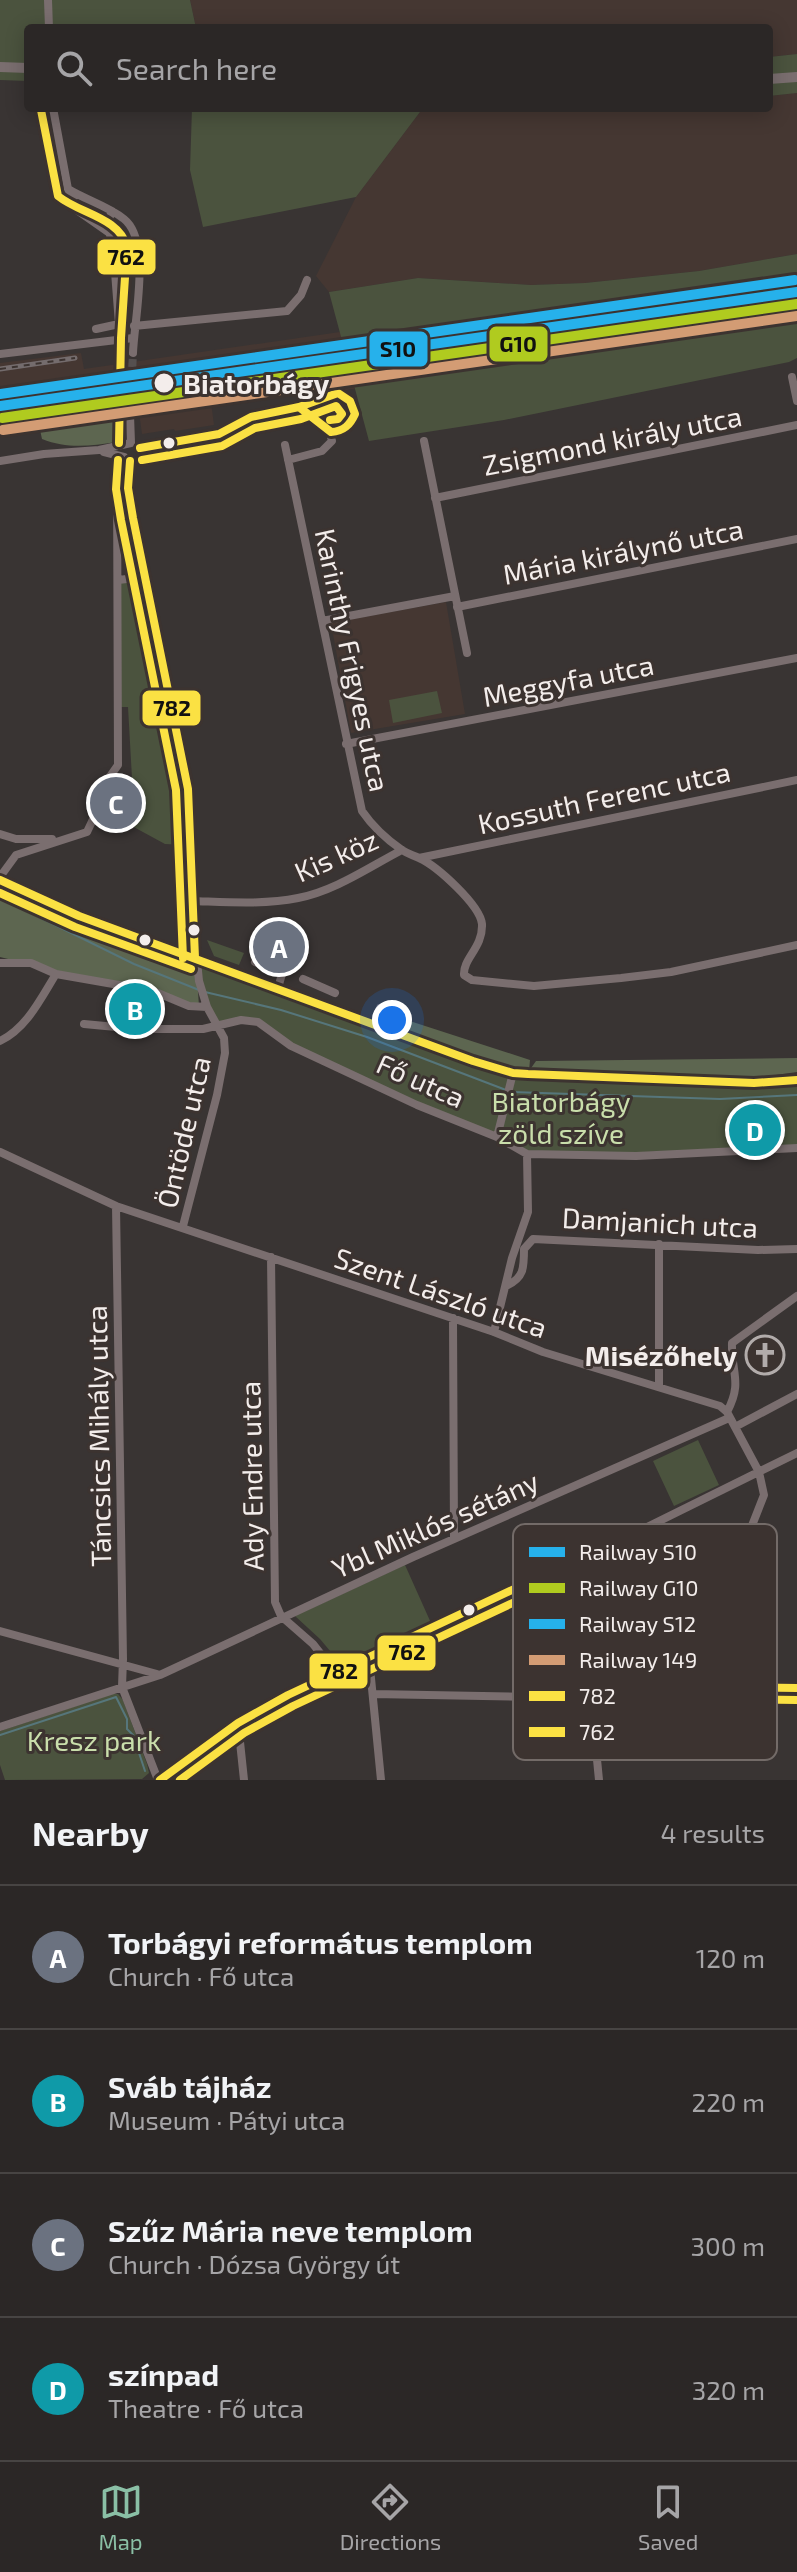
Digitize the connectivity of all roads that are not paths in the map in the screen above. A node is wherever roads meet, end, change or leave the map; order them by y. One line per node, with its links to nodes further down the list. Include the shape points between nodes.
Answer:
1 (48, 0): 2 (street)
2 (49, 24)
3 (0, 67): 4 (main road)
4 (24, 68)
5 (797, 77): 6 (main road)
6 (773, 79)
7 (54, 112): 8 (street)
8 (68, 189): 9 (street); 10 (street, via 78,211)
9 (112, 211): 10 (street); 12 (street, via 130,224 139,246)
10 (108, 232): 13 (street, via 119,324)
11 (307, 280): 12 (street, via 287,311)
12 (134, 326): 14 (street)
13 (96, 329)
14 (133, 338): 15 (street); 16 (street)
15 (133, 353)
16 (0, 354)
17 (792, 377): 18 (street)
18 (797, 401)
19 (299, 407): 22 (street); 22 (street, via 338,393 346,397 355,414 348,427); 26 (street, via 251,417 219,434)
20 (130, 415): 24 (street, Öntöde utca)
21 (797, 425): 34 (street, Zsigmond király utca)
22 (331, 432): 29 (street, via 327,448)
23 (424, 441): 34 (street)
24 (128, 444): 26 (street); 27 (street); 28 (street, Öntöde utca)
25 (285, 445): 29 (street, Karinthy Frigyes utca)
26 (140, 448): 28 (street, via 139,457)
27 (99, 450): 28 (street); 30 (street)
28 (127, 459): 33 (street, Öntöde utca)
29 (288, 460): 40 (street, Karinthy Frigyes utca)
30 (0, 461)
31 (117, 471): 32 (street)
32 (117, 493): 33 (street); 37 (street)
33 (129, 493): 36 (street, Öntöde utca)
34 (435, 498): 38 (street)
35 (797, 539): 39 (street, Mária királynő utca)
36 (145, 577): 37 (street); 51 (street, Öntöde utca, via 188,789)
37 (118, 580): 46 (street, via 118,765 101,789 87,832)
38 (455, 596): 39 (street); 40 (street)
39 (457, 607): 41 (street)
40 (322, 621): 43 (street, Karinthy Frigyes utca)
41 (467, 653)
42 (797, 658): 43 (street, Meggyfa utca)
43 (346, 744): 47 (street, Karinthy Frigyes utca, via 362,811)
44 (797, 780): 48 (street, Kossuth Ferenc utca)
45 (0, 834): 46 (street)
46 (60, 839): 50 (street, via 16,855)
47 (402, 850): 48 (street, Karinthy Frigyes utca); 51 (street, Kis köz, via 299,898)
48 (419, 858): 52 (street, Karinthy Frigyes utca, via 461,892 481,918 477,948 463,971 472,980 534,986 621,978)
49 (0, 860): 50 (street)
50 (1, 876): 53 (street, Fő utca, via 79,916)
51 (191, 901): 53 (street, Öntöde utca)
52 (797, 945)
53 (195, 958): 58 (street, Fő utca); 60 (street, Öntöde utca)
54 (255, 962): 58 (street, via 282,974)
55 (0, 964): 56 (street, via 31,963)
56 (56, 974): 60 (street, via 153,991 189,1006); 65 (street, via 29,1017)
57 (303, 979): 59 (street)
58 (278, 988): 64 (street, Fő utca)
59 (335, 993)
60 (205, 1002): 63 (street, Öntöde utca)
61 (380, 1008): 64 (street)
62 (84, 1024): 63 (street, Fő utca, via 137,1029 203,1029)
63 (218, 1024): 68 (street, Fő utca, via 258,1022 291,1046); 73 (street, Öntöde utca, via 225,1053)
64 (374, 1024): 66 (street, Fő utca)
65 (0, 1041)
66 (513, 1073): 67 (street, Fő utca, via 754,1083); 68 (street)
67 (797, 1080)
68 (497, 1137): 71 (street, Fő utca)
69 (797, 1148): 71 (street, Fő utca, via 636,1156)
70 (0, 1152): 72 (street, Szent László utca)
71 (527, 1154): 77 (street, via 528,1212)
72 (116, 1206): 73 (street, Szent László utca); 94 (street, Táncsics Mihály utca)
73 (183, 1226): 76 (street, Szent László utca)
74 (659, 1244): 75 (street, Damjanich utca); 77 (street, Damjanich utca, via 533,1239 524,1249 524,1270); 81 (street)
75 (797, 1249)
76 (271, 1257): 79 (street, Szent László utca); 91 (street, Ady Endre utca, via 275,1602)
77 (506, 1286): 80 (street)
78 (797, 1296): 83 (street, via 732,1343 737,1381)
79 (453, 1318): 80 (street, Szent László utca); 89 (street)
80 (494, 1332): 81 (street, Szent László utca)
81 (659, 1386): 83 (street, Szent László utca, via 720,1406)
82 (797, 1394): 84 (street)
83 (728, 1415): 84 (street); 89 (street, Ybl Miklós sétány)
84 (735, 1427): 86 (street)
85 (797, 1453): 86 (street)
86 (759, 1472): 87 (street); 88 (street, via 764,1495)
87 (650, 1524)
88 (753, 1524)
89 (454, 1538): 91 (street, Ybl Miklós sétány)
90 (513, 1590): 93 (street)
91 (281, 1616): 95 (street); 96 (street, Ybl Miklós sétány)
92 (0, 1631): 94 (street)
93 (369, 1658): 95 (street); 100 (street)
94 (123, 1666): 96 (street); 97 (street, Táncsics Mihály utca)
95 (335, 1672): 102 (street)
96 (160, 1675): 97 (street, Ybl Miklós sétány)
97 (122, 1687): 103 (street); 105 (street)
98 (777, 1688): 99 (street)
99 (797, 1688)
100 (373, 1694): 101 (street); 107 (street)
101 (513, 1697)
102 (238, 1723): 105 (street); 106 (street)
103 (0, 1727)
104 (597, 1760): 108 (street)
105 (159, 1780)
106 (244, 1780)
107 (381, 1780)
108 (599, 1780)

